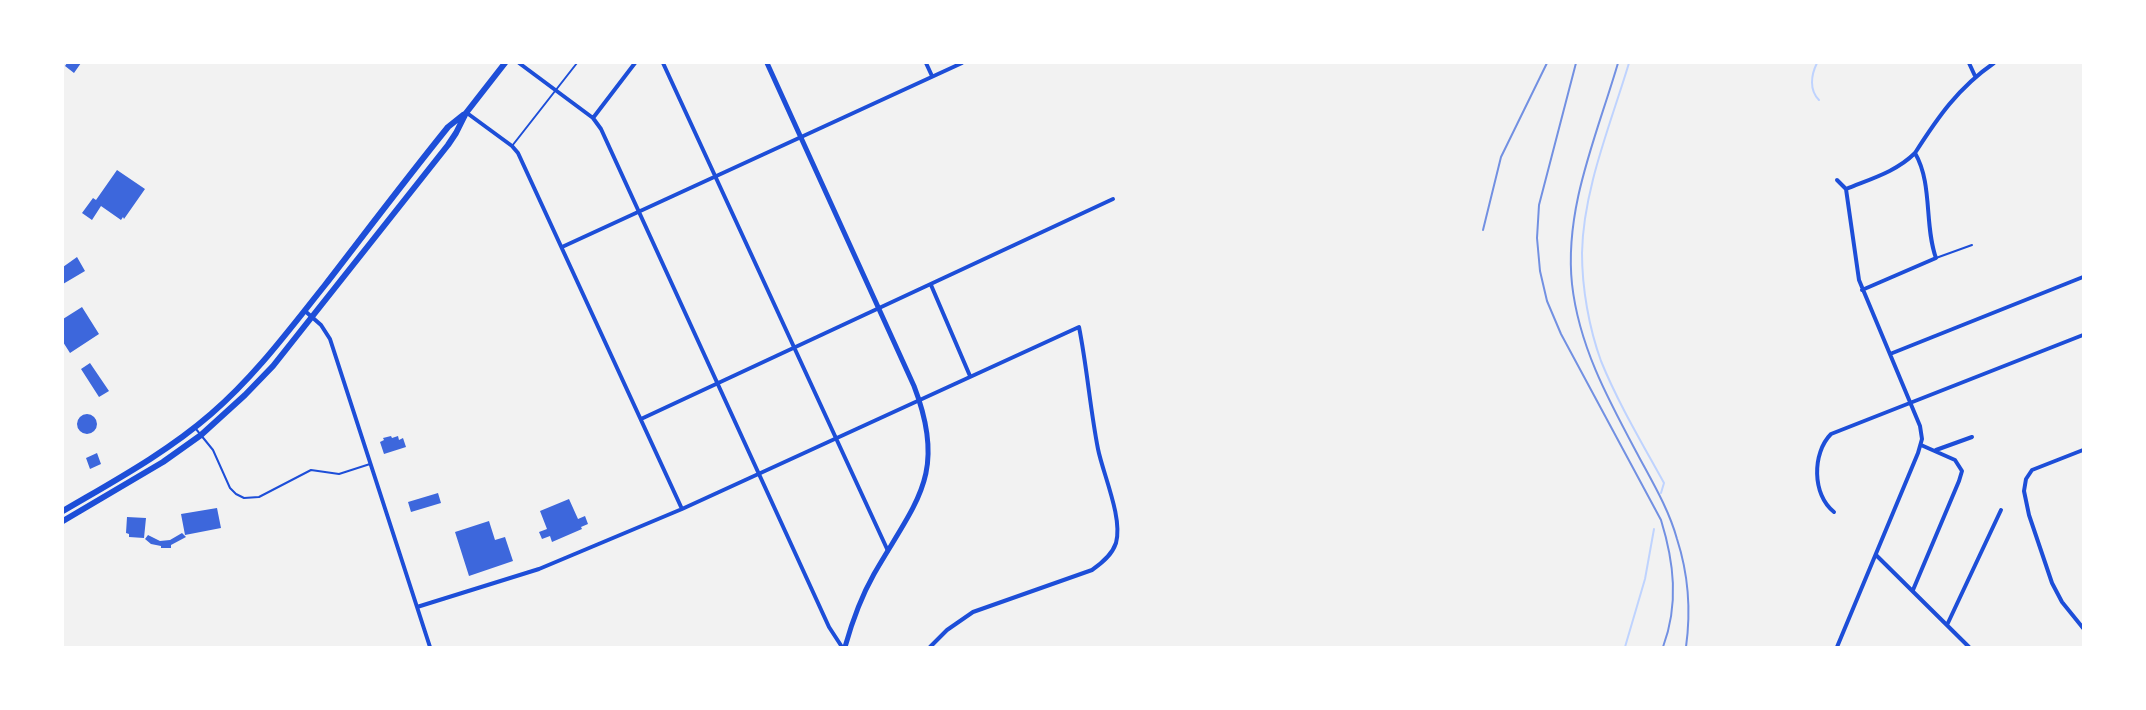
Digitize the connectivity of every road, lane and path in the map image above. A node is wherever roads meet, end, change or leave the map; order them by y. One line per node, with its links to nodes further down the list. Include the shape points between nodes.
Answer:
1 (505, 63): 14 (main road)
2 (519, 63): 13 (street)
3 (578, 63): 13 (lane)
4 (635, 63): 15 (street)
5 (663, 63): 19 (street)
6 (768, 63): 16 (street)
7 (926, 63): 11 (street)
8 (962, 63): 11 (street)
9 (1969, 63): 12 (street)
10 (1994, 63): 12 (street)
11 (933, 76): 16 (street)
12 (1975, 76): 18 (street, via 1946,107)
13 (556, 90): 15 (street); 17 (lane)
14 (466, 113): 17 (street); 31 (main road, via 448,127); 32 (main road, via 448,145)
15 (593, 118): 23 (street)
16 (801, 136): 19 (street); 30 (street)
17 (512, 146): 25 (street)
18 (1915, 153): 21 (street, via 1900,166); 26 (street, via 1921,167)
19 (716, 175): 23 (street); 34 (street)
20 (1837, 180): 21 (street)
21 (1846, 189): 29 (street)
22 (1113, 199): 28 (street)
23 (638, 212): 25 (street); 37 (street)
24 (1972, 245): 26 (lane)
25 (562, 247): 40 (street)
26 (1936, 258): 29 (street)
27 (2083, 277): 35 (street)
28 (931, 285): 30 (street); 36 (street)
29 (1862, 290): 35 (street)
30 (879, 309): 34 (street); 38 (street)
31 (305, 311): 32 (street); 41 (main road, via 252,374)
32 (311, 318): 42 (main road, via 267,374); 48 (street, via 330,339)
33 (2083, 335): 39 (street)
34 (795, 348): 37 (street); 44 (street)
35 (1890, 354): 39 (street)
36 (970, 376): 38 (street); 63 (street, via 1079,327 1098,450 1116,525 1116,543 1106,560 1092,570 973,612)
37 (718, 384): 40 (street); 49 (street)
38 (919, 399): 44 (street); 55 (street, via 928,441 926,476 913,511)
39 (1911, 403): 45 (street, via 1920,426); 53 (street, via 1836,432 1825,441 1818,462 1819,486 1824,501)
40 (641, 419): 50 (street)
41 (194, 427): 42 (lane); 52 (main road, via 147,462)
42 (201, 435): 48 (lane, via 217,457 230,488 249,499 312,470 344,474); 54 (main road, via 152,470)
43 (1972, 437): 47 (street)
44 (836, 438): 49 (street); 55 (street)
45 (1921, 445): 47 (street); 56 (street)
46 (2083, 450): 60 (street, via 2032,470 2024,491 2052,583)
47 (1936, 451): 57 (street, via 1959,463 1962,476)
48 (370, 464): 58 (street)
49 (760, 474): 50 (street); 62 (street, via 829,627)
50 (682, 509): 58 (street, via 539,569)
51 (2001, 510): 59 (street)
52 (63, 511)
53 (1834, 512)
54 (63, 521)
55 (888, 551): 62 (street, via 861,601)
56 (1876, 555): 57 (street); 64 (street)
57 (1912, 590): 59 (street)
58 (417, 608): 61 (street)
59 (1947, 625): 65 (street)
60 (2083, 628)
61 (430, 647)
62 (844, 647)
63 (930, 647)
64 (1837, 647)
65 (1969, 647)

